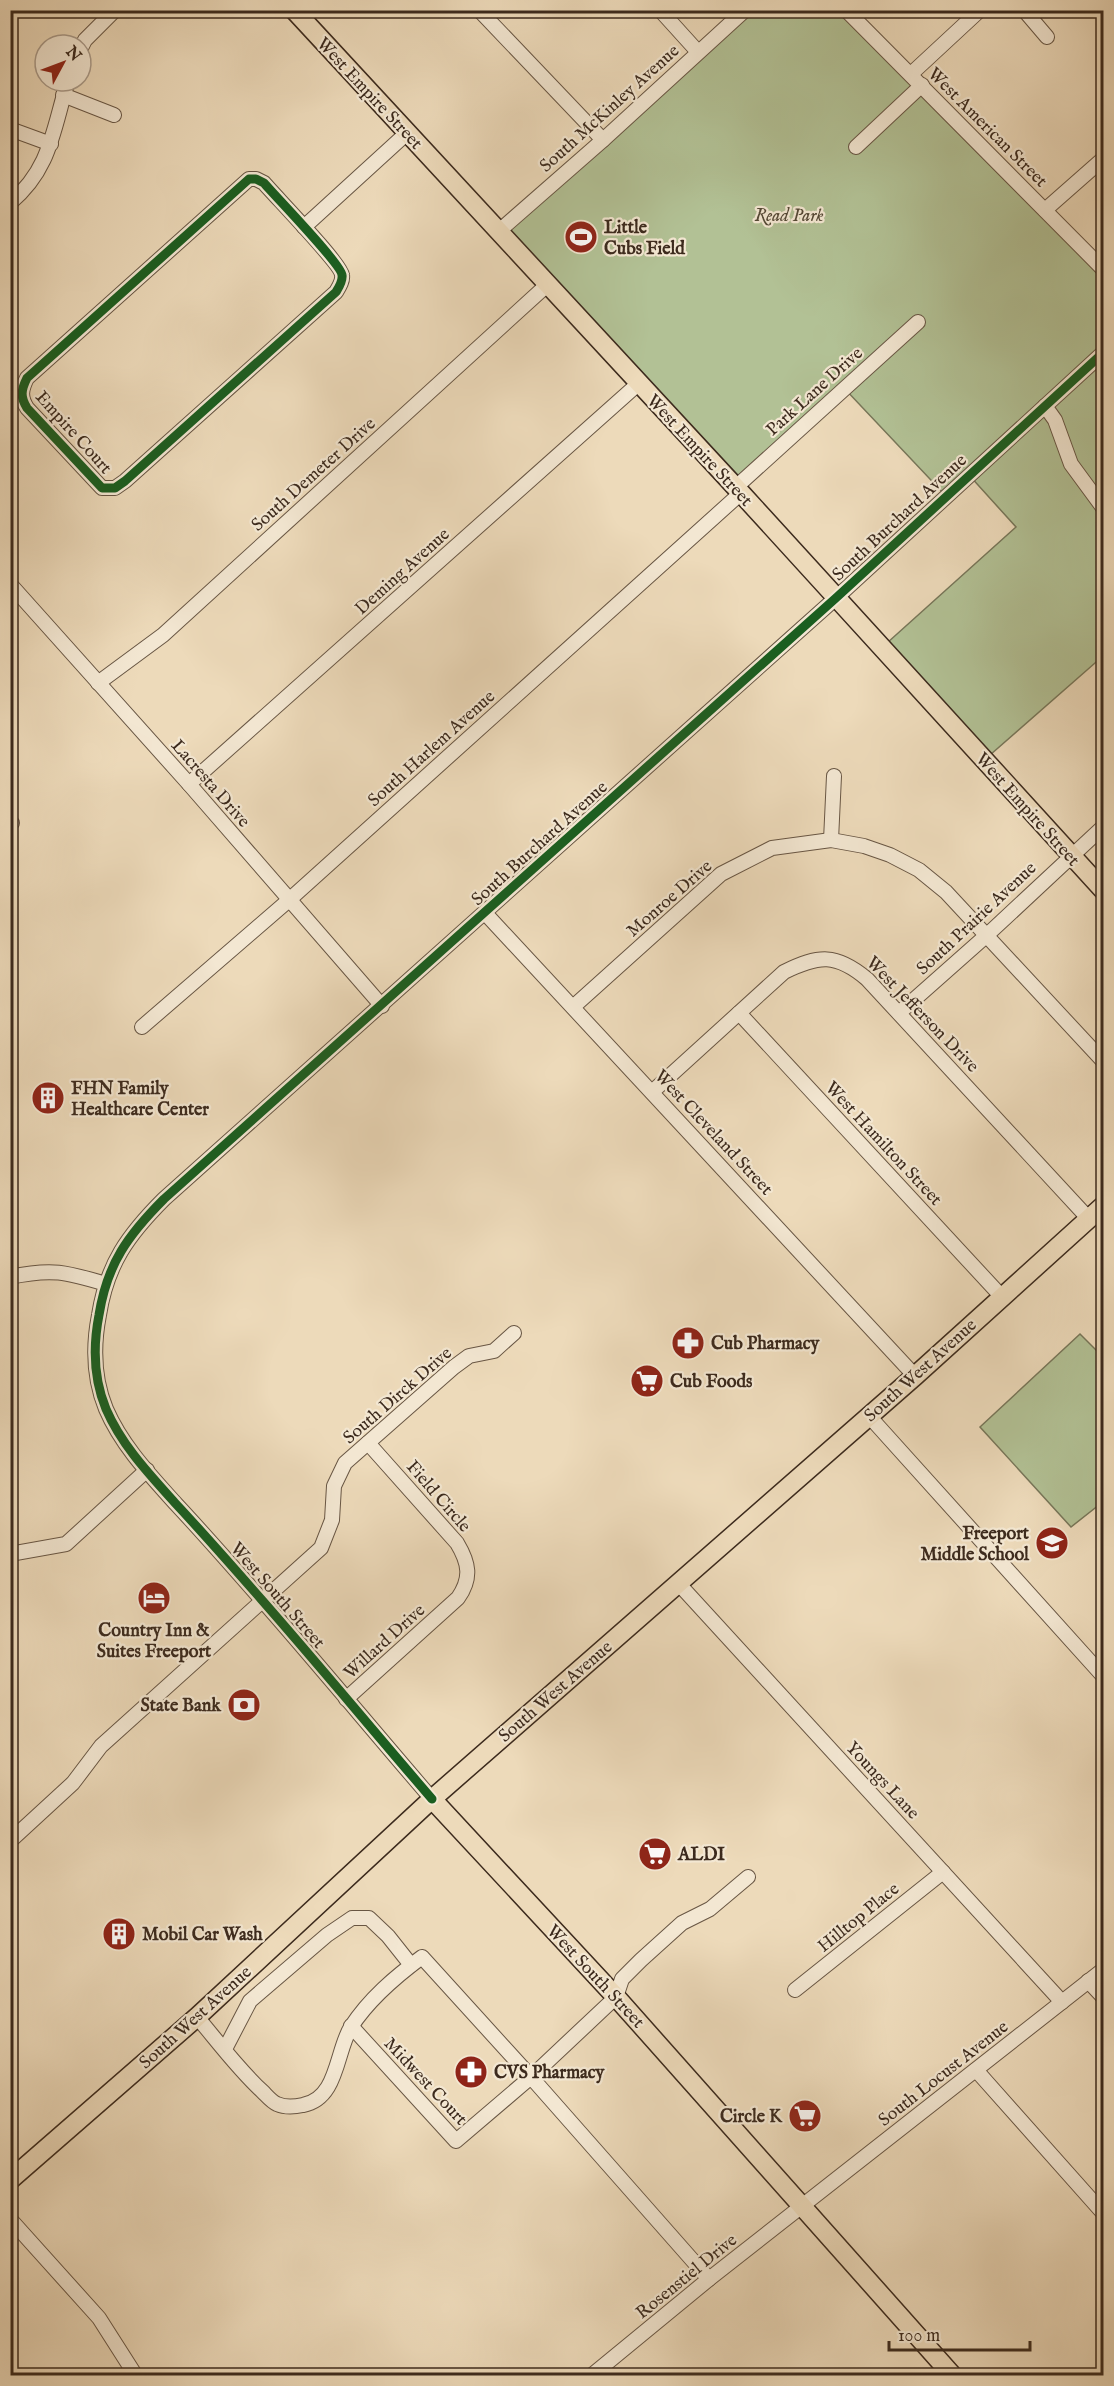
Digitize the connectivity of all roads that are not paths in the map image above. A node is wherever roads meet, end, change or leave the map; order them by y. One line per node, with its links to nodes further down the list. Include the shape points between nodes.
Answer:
1 (115, 10): 9 (street)
2 (294, 10): 17 (main road, West Empire Street)
3 (479, 10): 18 (street)
4 (660, 10): 11 (street)
5 (745, 10): 11 (street, South McKinley Avenue)
6 (846, 10): 12 (street, West American Street)
7 (980, 10): 12 (street)
8 (1023, 10): 10 (street)
9 (92, 33)
10 (1047, 37)
11 (698, 52): 18 (street, South McKinley Avenue)
12 (910, 74): 13 (street, West American Street)
13 (922, 86): 20 (street); 23 (street, West American Street)
14 (63, 95): 15 (street); 19 (street)
15 (114, 115)
16 (10, 129): 19 (street)
17 (407, 133): 24 (street); 25 (main road, West Empire Street)
18 (603, 140): 25 (street, South McKinley Avenue)
19 (51, 144): 22 (street, via 38,175)
20 (856, 147)
21 (1104, 158): 23 (street)
22 (10, 203)
23 (1045, 210): 26 (street, West American Street)
24 (304, 227): 24 (street, Empire Court, via 264,183 249,179 27,378 21,398 27,408 96,483 102,488 115,488 336,292 343,274)
25 (498, 232): 27 (main road, West Empire Street)
26 (1104, 270)
27 (547, 285): 30 (main road, West Empire Street); 36 (street, South Demeter Drive, via 163,635)
28 (918, 322): 32 (street, Park Lane Drive)
29 (1104, 352): 31 (street, South Burchard Avenue)
30 (638, 384): 32 (main road, West Empire Street); 38 (street, Deming Avenue)
31 (1045, 406): 33 (street, via 1071,464); 35 (street, South Burchard Avenue)
32 (738, 490): 35 (main road, West Empire Street); 43 (street, South Harlem Avenue)
33 (1104, 509)
34 (10, 584): 36 (street, Lacresta Drive)
35 (837, 597): 41 (main road, West Empire Street); 44 (street, South Burchard Avenue)
36 (98, 683): 38 (street, Lacresta Drive)
37 (834, 776): 40 (street)
38 (189, 784): 43 (street, Lacresta Drive)
39 (1104, 826): 41 (street, South Prairie Avenue)
40 (831, 840): 45 (street, Monroe Drive, via 864,846 918,870 946,892); 47 (street, Monroe Drive, via 772,848 721,874)
41 (1070, 856): 42 (main road, West Empire Street); 45 (street, South Prairie Avenue)
42 (1104, 891)
43 (289, 900): 46 (street, Lacresta Drive); 50 (street, South Harlem Avenue)
44 (485, 913): 46 (street, South Burchard Avenue); 47 (street, West Cleveland Street)
45 (987, 935): 49 (street, South Prairie Avenue); 51 (street, Monroe Drive)
46 (382, 1006): 56 (street, South Burchard Avenue, via 140,1223 120,1249)
47 (573, 1007): 52 (street, West Cleveland Street)
48 (739, 1013): 49 (street, West Jefferson Drive, via 784,972 808,960 830,958 851,965); 52 (street, West Jefferson Drive); 57 (street, West Hamilton Street)
49 (899, 1013): 54 (street, West Jefferson Drive)
50 (142, 1027)
51 (1104, 1062)
52 (652, 1092): 59 (street, West Cleveland Street)
53 (1104, 1205): 54 (main road, South West Avenue)
54 (1089, 1219): 57 (main road, South West Avenue)
55 (10, 1277): 56 (street, via 62,1271)
56 (106, 1284): 60 (street, South Burchard Avenue, via 95,1336 96,1371)
57 (1002, 1297): 59 (main road, South West Avenue)
58 (514, 1333): 62 (street, South Dirck Drive, via 494,1351 469,1356 454,1366)
59 (915, 1376): 61 (main road, South West Avenue)
60 (106, 1408): 63 (street, West South Street)
61 (869, 1416): 65 (main road, South West Avenue); 68 (street)
62 (368, 1443): 66 (street, South Dirck Drive, via 345,1463 334,1486 332,1520 321,1548); 67 (street, Field Circle, via 457,1543 467,1560 464,1589)
63 (147, 1470): 64 (street, via 66,1544); 66 (street, West South Street)
64 (10, 1554)
65 (678, 1583): 70 (main road, South West Avenue); 72 (street, Youngs Lane)
66 (263, 1601): 69 (street, West South Street); 71 (street, South Dirck Drive, via 101,1746 73,1784)
67 (447, 1609): 69 (street, Willard Drive)
68 (1104, 1677)
69 (346, 1699): 70 (street, West South Street)
70 (432, 1799): 78 (main road, West South Street); 81 (main road, South West Avenue)
71 (10, 1841)
72 (943, 1872): 77 (street, Hilltop Place); 80 (street, Youngs Lane)
73 (748, 1877): 78 (street, Midwest Court, via 710,1909 682,1923 640,1960 622,1979)
74 (411, 1965): 82 (street, via 375,1997); 83 (street, via 369,1918 352,1918 250,2001); 85 (street, via 422,1957)
75 (1104, 1969): 76 (street, South Locust Avenue)
76 (1088, 1981): 79 (street); 80 (street, South Locust Avenue)
77 (795, 1990)
78 (616, 1997): 85 (street, Midwest Court); 87 (main road, West South Street)
79 (1104, 1998)
80 (1062, 2002): 84 (street, South Locust Avenue)
81 (197, 2017): 83 (street); 86 (main road, South West Avenue)
82 (351, 2026): 83 (street, via 328,2086 320,2097 292,2108 275,2103 234,2065); 85 (street, Midwest Court, via 456,2141)
83 (225, 2049)
84 (976, 2070): 87 (street, South Locust Avenue); 88 (street)
85 (531, 2077): 90 (street)
86 (10, 2180)
87 (803, 2205): 90 (street, Rosenstiel Drive); 93 (main road, West South Street)
88 (1104, 2214)
89 (10, 2219): 91 (street, via 99,2318)
90 (709, 2279): 92 (street, Rosenstiel Drive)
91 (136, 2376)
92 (591, 2376)
93 (953, 2376)

